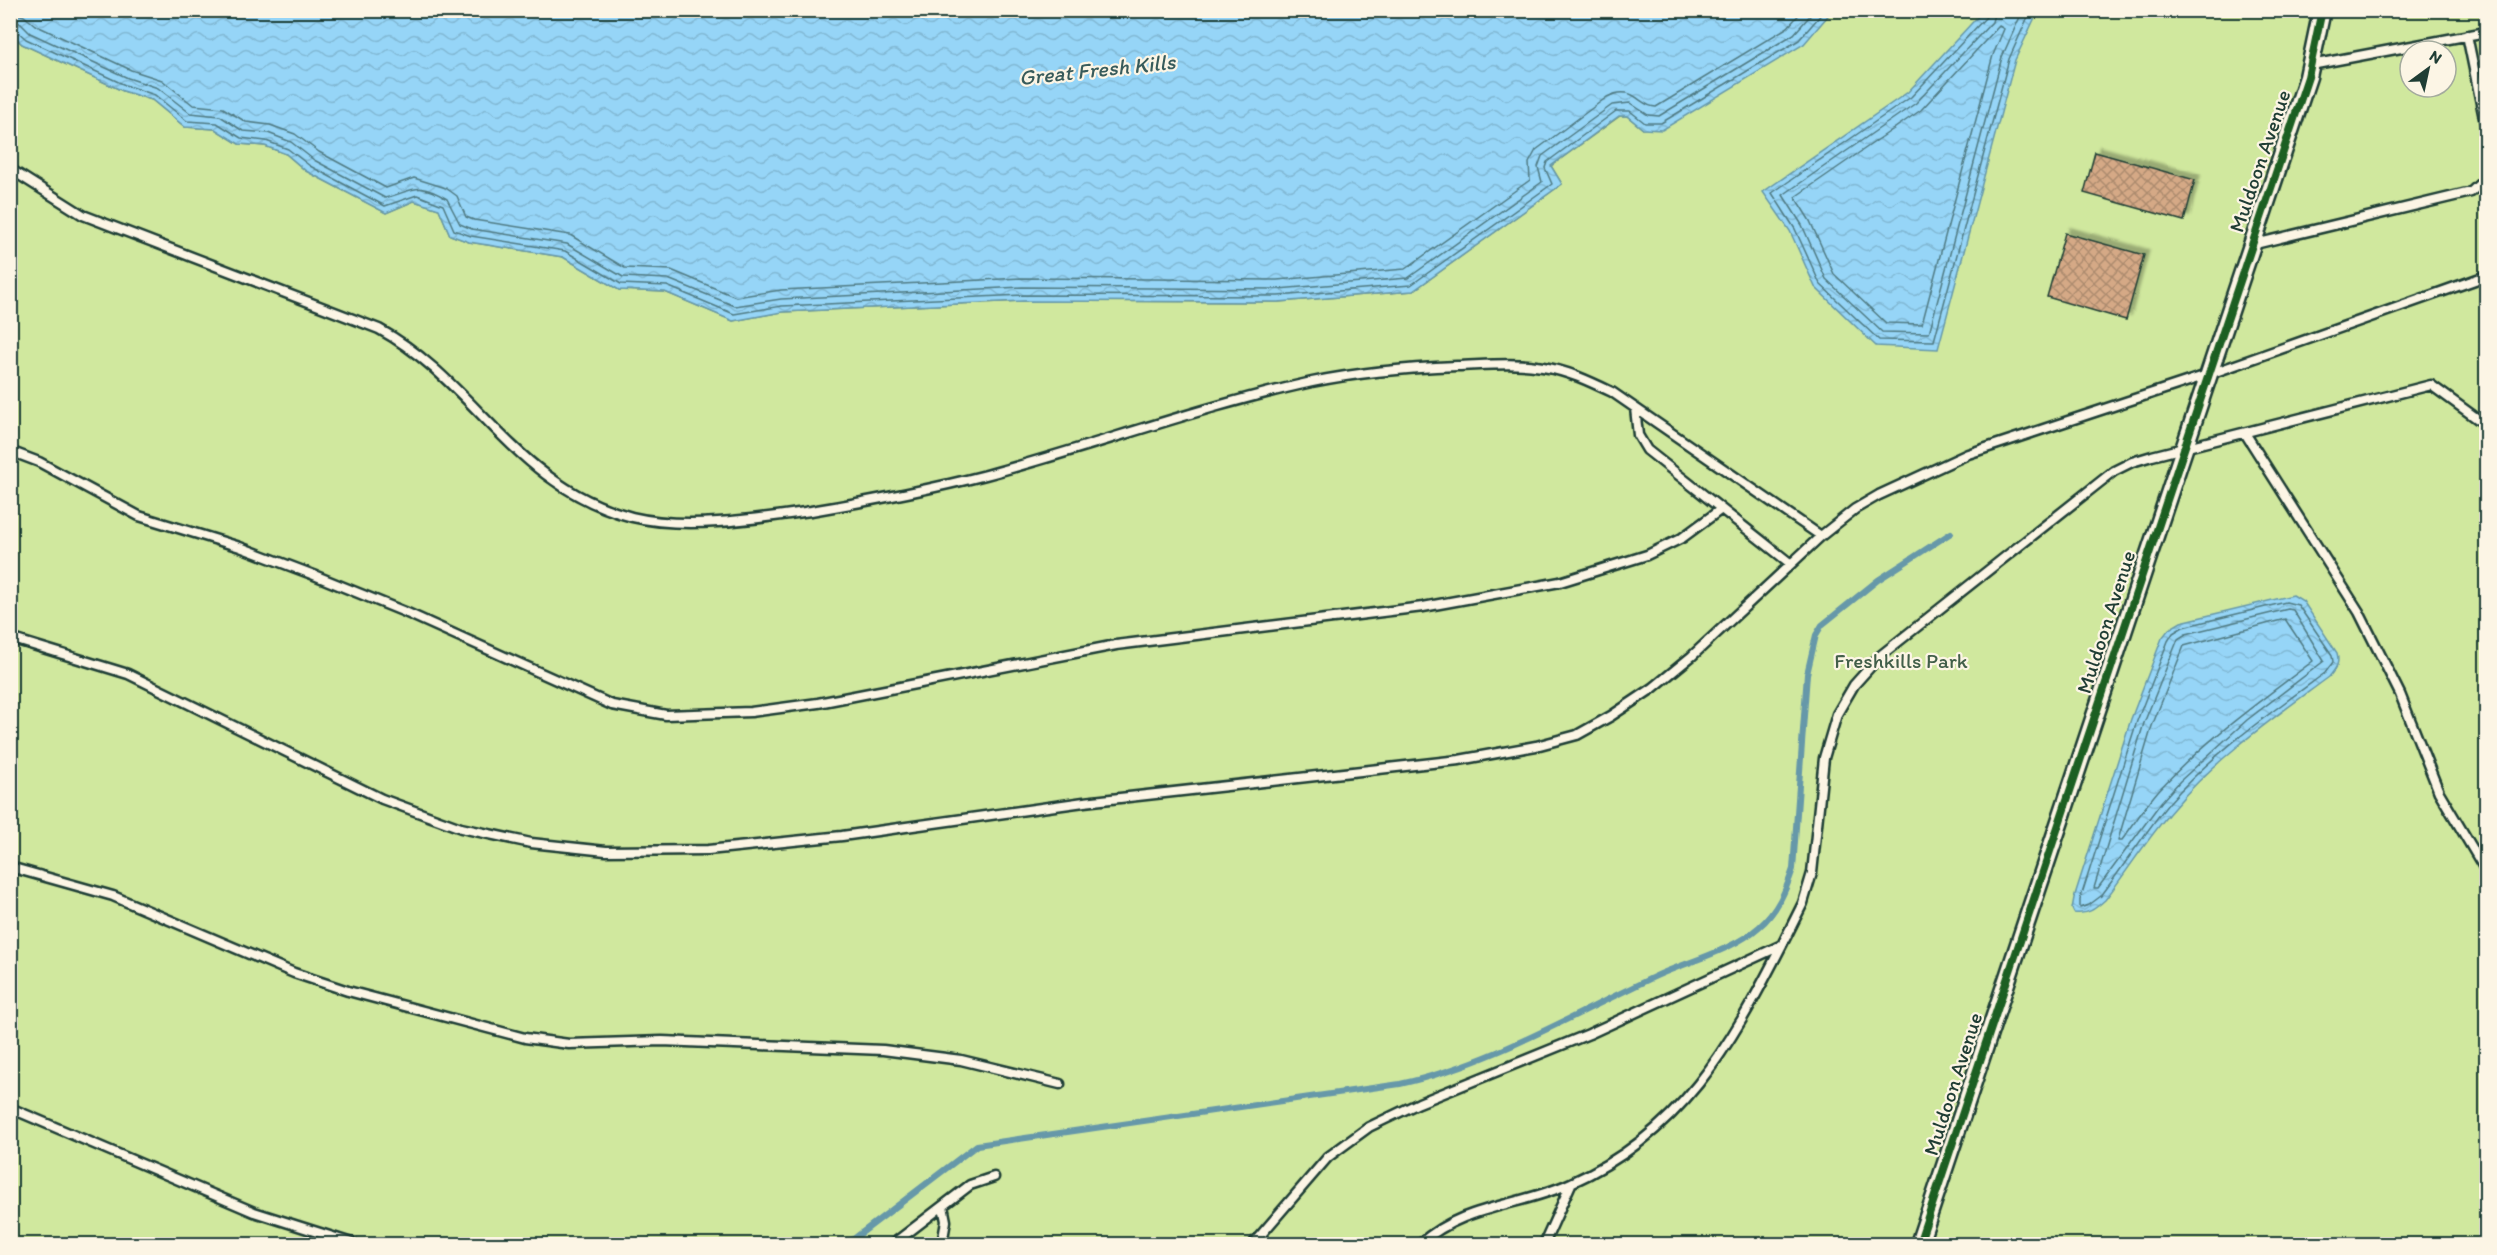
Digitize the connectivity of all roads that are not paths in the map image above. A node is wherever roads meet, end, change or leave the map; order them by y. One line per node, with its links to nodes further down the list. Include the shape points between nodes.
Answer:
1 (2322, 10): 4 (street, Muldoon Avenue)
2 (2487, 32): 3 (lane)
3 (2467, 35): 4 (lane); 5 (lane)
4 (2311, 64): 8 (street, Muldoon Avenue)
5 (2487, 128)
6 (10, 169): 11 (lane, via 83,215 379,329 404,343 527,461 560,487 634,517 680,523 773,516 888,499 987,475 1313,382 1404,368 1510,364 1543,367 1576,375)
7 (2487, 178): 8 (lane, via 2471,192)
8 (2251, 245): 10 (street, Muldoon Avenue)
9 (2487, 276): 10 (lane)
10 (2207, 375): 14 (street, Muldoon Avenue); 17 (lane, via 1968,454 1879,495)
11 (1635, 408): 16 (lane, via 1638,435 1647,450); 17 (lane)
12 (2487, 425): 13 (lane, via 2431,385)
13 (2245, 433): 14 (lane); 21 (lane, via 2360,612 2400,694 2439,792)
14 (2182, 450): 22 (lane, via 2132,462 2114,471 1880,656 1854,685 1831,733 1821,780 1812,873 1803,903); 34 (street, Muldoon Avenue)
15 (10, 451): 16 (lane, via 39,462 139,516 314,575 612,705 666,716 751,712 818,703 1116,645 1423,607 1550,584 1647,555 1682,538)
16 (1720, 510): 18 (lane)
17 (1821, 536): 18 (lane)
18 (1791, 564): 19 (lane, via 1653,688 1577,735 1536,746 1394,770 1084,802 842,836 708,850 606,851 531,843 461,828 382,799 128,674)
19 (10, 638)
20 (10, 867): 23 (lane, via 113,896 294,973 348,991 525,1038 569,1044 662,1041 883,1050 961,1060)
21 (2487, 871)
22 (1782, 945): 26 (lane, via 1726,1048 1702,1082 1646,1138); 31 (lane, via 1589,1034 1369,1126 1328,1157)
23 (1060, 1084)
24 (10, 1108): 28 (lane, via 254,1212)
25 (994, 1176): 27 (lane, via 970,1185)
26 (1571, 1184): 32 (lane, via 1461,1216); 33 (lane)
27 (943, 1206): 29 (lane); 30 (lane, via 946,1221)
28 (355, 1245)
29 (893, 1245)
30 (942, 1245)
31 (1253, 1245)
32 (1420, 1245)
33 (1545, 1245)
34 (1919, 1245)

